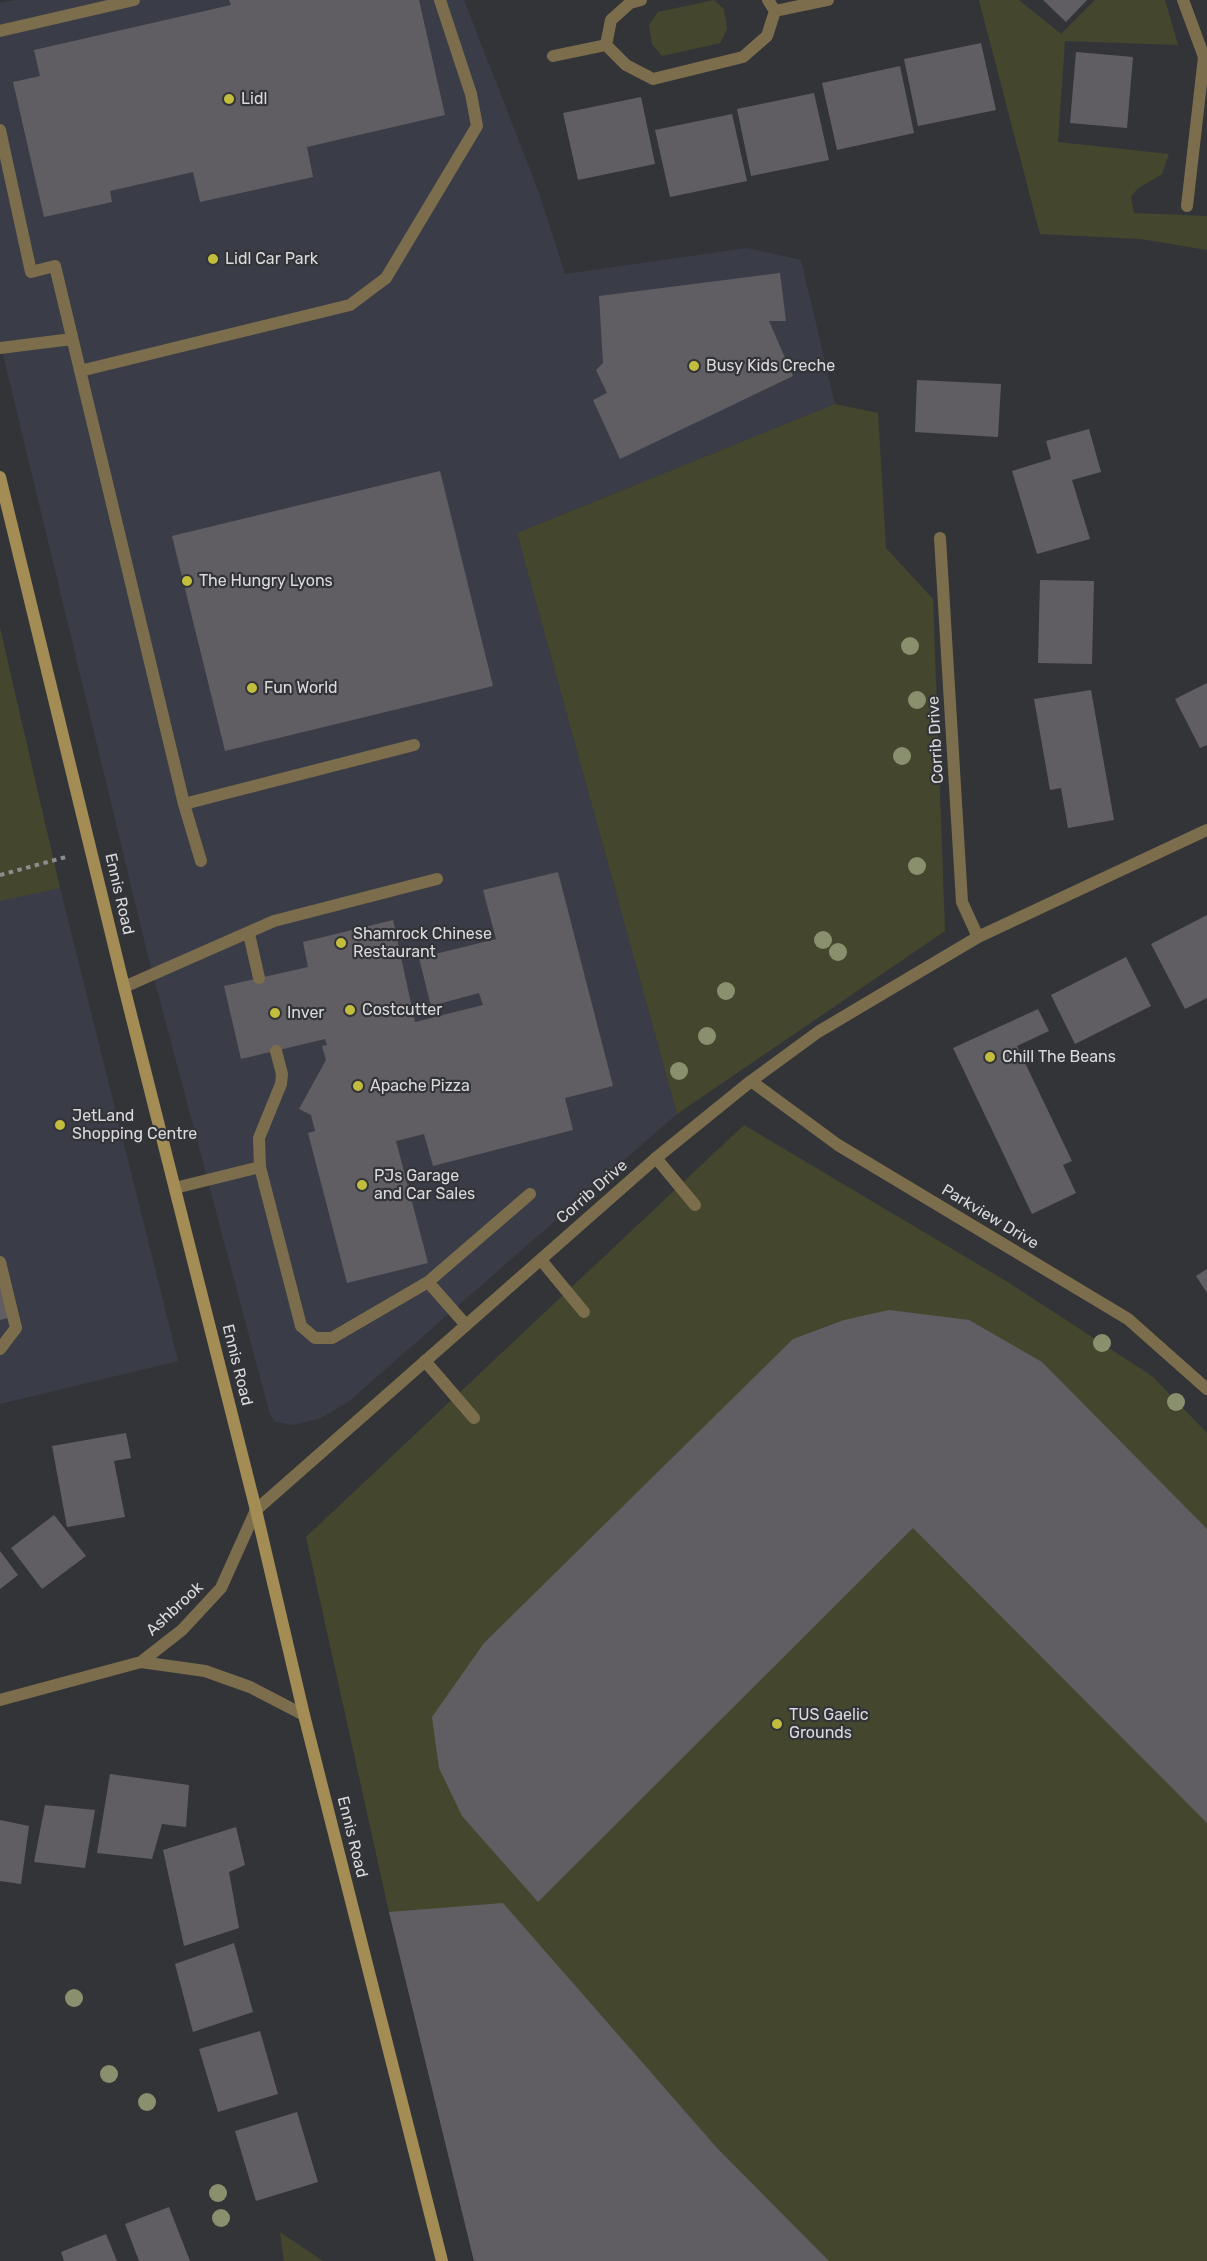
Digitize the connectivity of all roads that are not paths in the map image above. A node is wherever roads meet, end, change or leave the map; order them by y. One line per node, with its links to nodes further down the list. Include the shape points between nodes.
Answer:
1 (134, 0): 7 (street)
2 (440, 0): 15 (street, via 471,94 477,126 386,278 350,305)
3 (640, 0): 8 (street, via 630,3 610,20)
4 (828, 0): 6 (street)
5 (1183, 0): 10 (street, via 1204,57)
6 (771, 5): 8 (street, via 767,36 742,57 653,79 626,65)
7 (0, 31)
8 (606, 45): 9 (street)
9 (553, 56)
10 (1204, 88): 12 (street)
11 (0, 130): 13 (street, via 31,272 55,266)
12 (1187, 206)
13 (72, 339): 14 (street); 15 (street)
14 (0, 348)
15 (80, 371): 19 (street)
16 (0, 477): 26 (main road, Ennis Road)
17 (940, 538): 24 (street, Corrib Drive, via 962,902)
18 (414, 745): 19 (street)
19 (184, 804): 21 (street)
20 (1207, 830): 24 (street, Corrib Drive)
21 (201, 861)
22 (437, 879): 23 (street, via 274,921)
23 (249, 934): 25 (street); 26 (street)
24 (978, 937): 28 (street, Corrib Drive, via 818,1032)
25 (259, 978)
26 (124, 987): 31 (main road, Ennis Road)
27 (276, 1051): 30 (street, via 281,1084 258,1138)
28 (750, 1081): 29 (street, Corrib Drive); 41 (street, Parkview Drive, via 838,1145 1128,1319)
29 (657, 1158): 33 (street); 34 (street, Corrib Drive)
30 (260, 1167): 31 (street); 36 (street, via 302,1326 315,1338 332,1338)
31 (175, 1188): 43 (main road, Ennis Road)
32 (530, 1194): 36 (street)
33 (695, 1205)
34 (541, 1260): 37 (street); 38 (street, Corrib Drive)
35 (0, 1262): 39 (street, via 16,1328)
36 (428, 1282): 38 (street)
37 (584, 1312)
38 (466, 1325): 40 (street, Corrib Drive)
39 (0, 1349)
40 (425, 1361): 42 (street); 43 (street, Corrib Drive)
41 (1207, 1389)
42 (474, 1419)
43 (256, 1510): 44 (street, Ashbrook, via 221,1588 182,1630); 46 (main road, Ennis Road)
44 (141, 1662): 45 (street, Ashbrook); 46 (street, Ashbrook, via 205,1671 250,1687)
45 (0, 1700)
46 (304, 1715): 47 (main road, Ennis Road)
47 (442, 2261)

